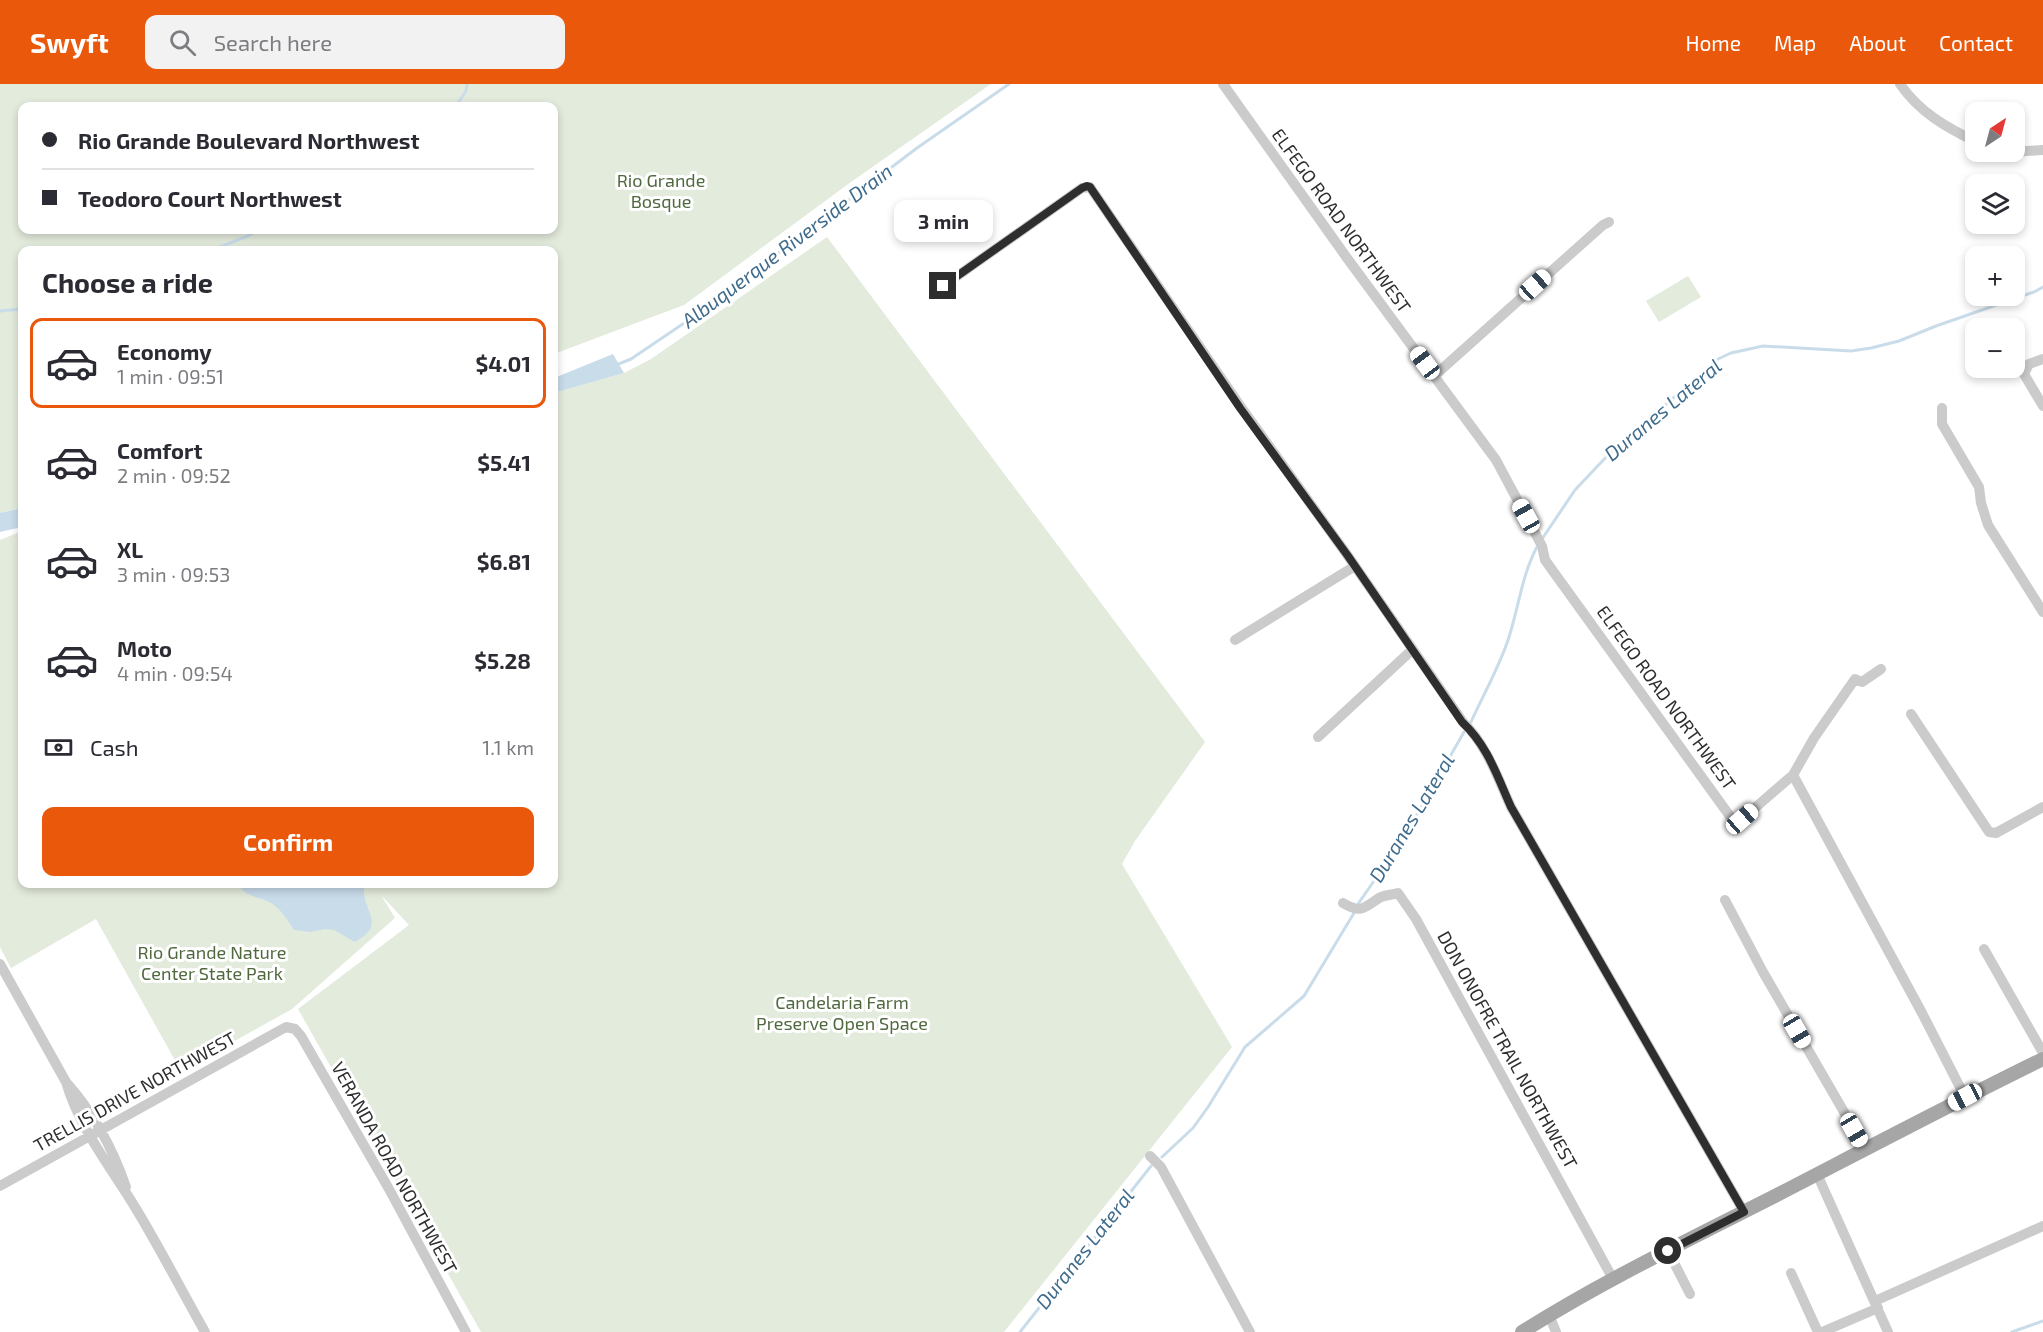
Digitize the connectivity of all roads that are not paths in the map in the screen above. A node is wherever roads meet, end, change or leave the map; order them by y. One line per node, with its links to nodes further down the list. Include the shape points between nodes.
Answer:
1 (1223, 84): 9 (street, ELFEGO ROAD NORTHWEST)
2 (1900, 84): 3 (street, via 1930,117)
3 (1965, 136)
4 (2043, 150): 5 (street)
5 (2025, 151)
6 (1609, 222): 9 (street)
7 (943, 286): 12 (street, via 1082,188 1090,187 1240,408)
8 (2043, 359): 10 (street, via 2029,364 2024,374)
9 (1434, 376): 19 (street, ELFEGO ROAD NORTHWEST, via 1496,460 1540,541 1545,560 1732,819 1742,819)
10 (2043, 406)
11 (1942, 408): 13 (street, via 1942,424 1979,487 1988,525)
12 (1355, 566): 14 (street); 15 (street)
13 (2043, 612)
14 (1234, 639)
15 (1412, 650): 18 (street); 34 (street, via 1496,769 1511,807)
16 (1881, 669): 19 (street, via 1862,682 1855,679)
17 (1911, 714): 20 (street, via 1989,832 1996,834)
18 (1318, 737)
19 (1793, 775): 28 (street)
20 (2043, 807)
21 (1725, 900): 30 (street)
22 (1352, 907): 38 (street, DON ONOFRE TRAIL NORTHWEST, via 1368,907 1381,897 1398,893 1416,919)
23 (1984, 949): 26 (street)
24 (0, 964): 29 (street, via 66,1082 72,1101)
25 (286, 1027): 29 (street, TRELLIS DRIVE NORTHWEST); 43 (street, VERANDA ROAD NORTHWEST, via 302,1036)
26 (2043, 1053)
27 (2043, 1059): 28 (main road)
28 (1965, 1097): 30 (main road)
29 (95, 1133): 33 (street, TRELLIS DRIVE NORTHWEST); 42 (street, via 107,1167 130,1199)
30 (1866, 1150): 32 (main road)
31 (1150, 1156): 44 (street, via 1161,1167)
32 (1817, 1174): 34 (main road); 40 (street)
33 (0, 1186)
34 (1744, 1212): 36 (main road)
35 (2043, 1226): 40 (street)
36 (1668, 1251): 38 (main road); 39 (street)
37 (1791, 1273): 47 (street)
38 (1613, 1279): 41 (main road)
39 (1690, 1294)
40 (1876, 1305): 47 (street); 48 (street)
41 (1549, 1315): 45 (main road); 46 (street)
42 (205, 1332)
43 (466, 1332)
44 (1250, 1332)
45 (1522, 1332)
46 (1556, 1332)
47 (1820, 1332)
48 (1888, 1332)

